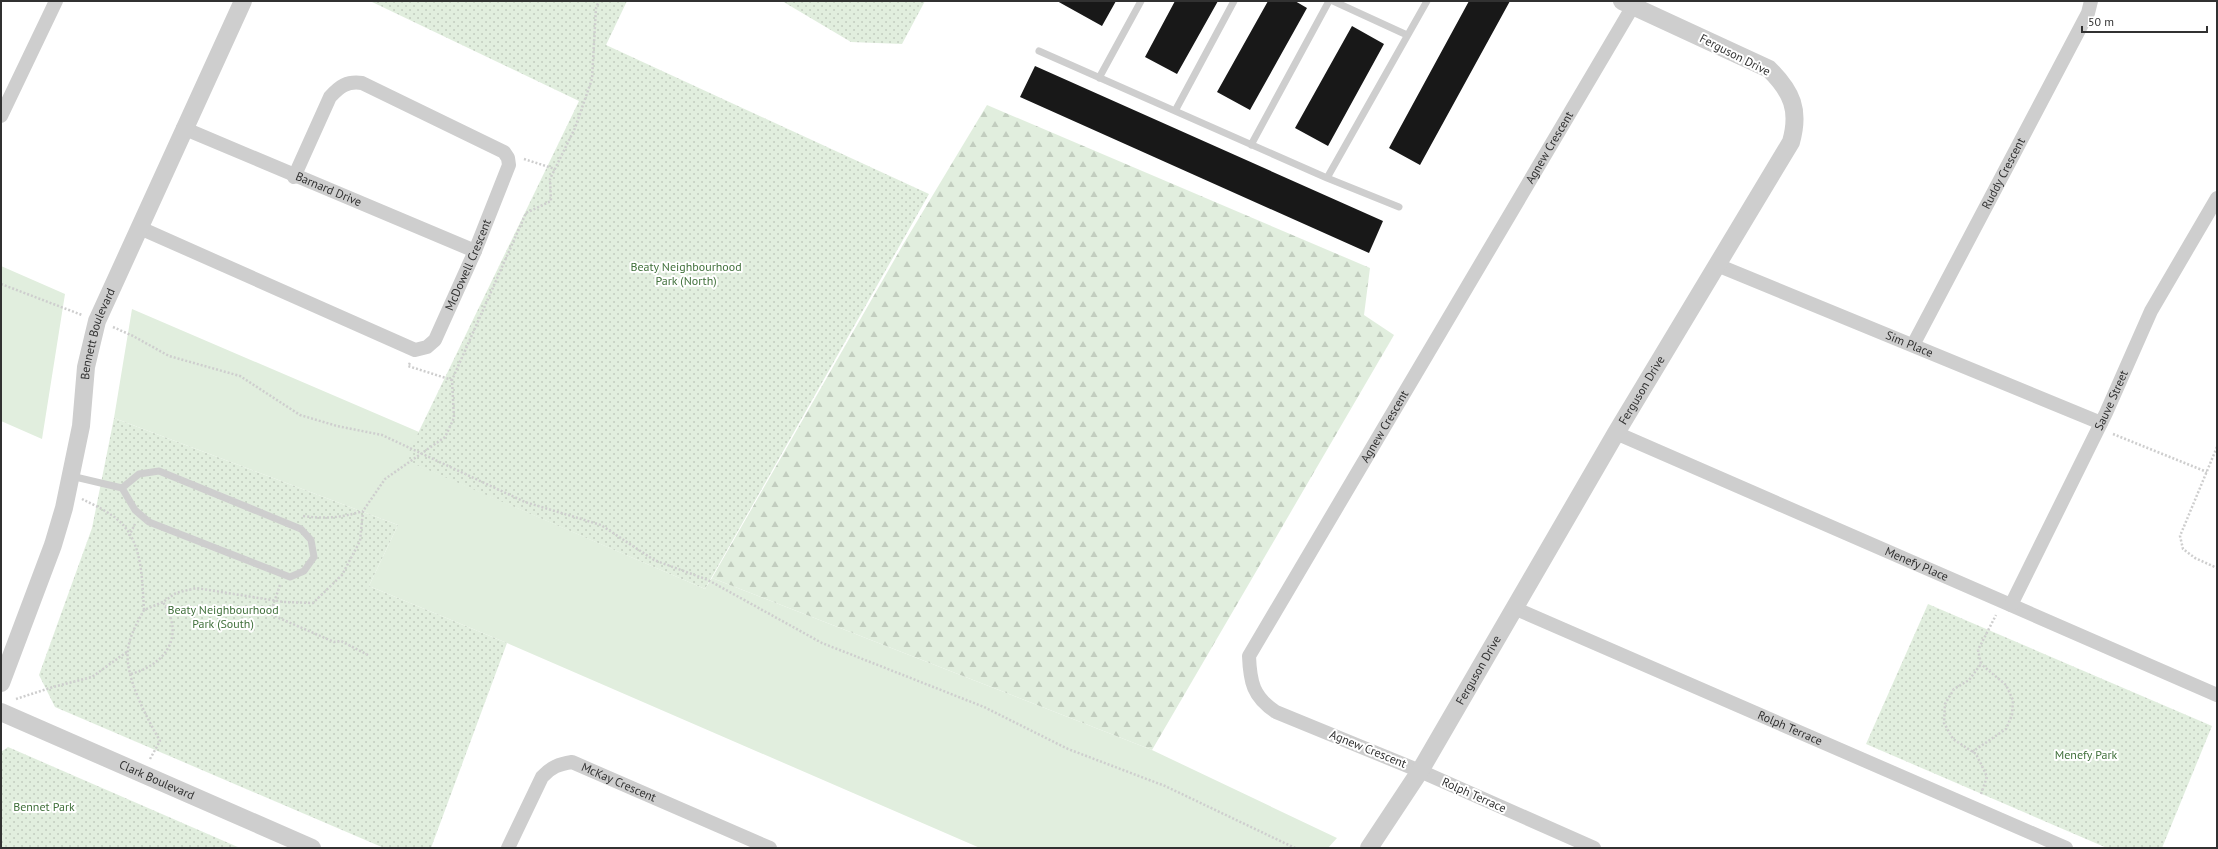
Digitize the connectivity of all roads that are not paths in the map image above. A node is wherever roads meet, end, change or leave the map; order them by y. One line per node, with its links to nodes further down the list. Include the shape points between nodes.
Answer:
1 (56, 1): 14 (street)
2 (243, 1): 15 (street, Bennett Boulevard)
3 (1141, 1): 12 (lane)
4 (1234, 1): 13 (lane)
5 (1329, 1): 16 (lane)
6 (1333, 1): 10 (lane)
7 (1427, 1): 10 (lane)
8 (2091, 1): 24 (street, Ruddy Crescent, via 2088,13)
9 (1631, 3): 23 (street, Ferguson Drive, via 1769,69 1784,84 1794,106 1795,126 1791,142); 34 (street, Agnew Crescent, via 1249,656 1254,690 1263,704 1276,712)
10 (1407, 35): 18 (lane)
11 (1039, 51): 12 (lane)
12 (1099, 78): 13 (lane)
13 (1175, 111): 16 (lane)
14 (1, 116)
15 (183, 128): 17 (street, Barnard Drive); 21 (street, Bennett Boulevard)
16 (1251, 144): 18 (lane)
17 (294, 177): 22 (street, Barnard Drive); 22 (street, McDowell Crescent, via 330,97 340,86 352,82 362,83 504,152 509,165)
18 (1327, 178): 20 (lane)
19 (2217, 198): 25 (street, Sauve Street, via 2151,311)
20 (1400, 207)
21 (140, 228): 22 (street, McDowell Crescent, via 415,350 427,347 436,340); 27 (street, Bennett Boulevard, via 105,298 97,321 86,367 81,426)
22 (475, 251)
23 (1717, 265): 24 (street, Sim Place); 26 (street, Ferguson Drive)
24 (1913, 345): 25 (street, Sim Place)
25 (2100, 426): 29 (street, Sauve Street)
26 (1616, 433): 29 (street, Menefy Place); 30 (street, Ferguson Drive)
27 (69, 483): 28 (lane); 31 (street, Bennett Boulevard, via 53,545)
28 (122, 488): 28 (lane, via 135,510 149,522 284,575 290,577 304,571 314,557 311,540 301,529 159,471 139,474)
29 (2007, 603): 32 (street, Menefy Place)
30 (1514, 608): 34 (street, Ferguson Drive); 40 (street, Rolph Terrace)
31 (1, 683)
32 (2217, 695)
33 (5, 707): 35 (street, Clark Boulevard, via 143,774)
34 (1420, 771): 38 (street, Ferguson Drive); 39 (street, Rolph Terrace)
35 (312, 848)
36 (508, 848): 37 (street, McKay Crescent, via 542,777 549,769 572,762)
37 (770, 848)
38 (1369, 848)
39 (1594, 848)
40 (2066, 848)

